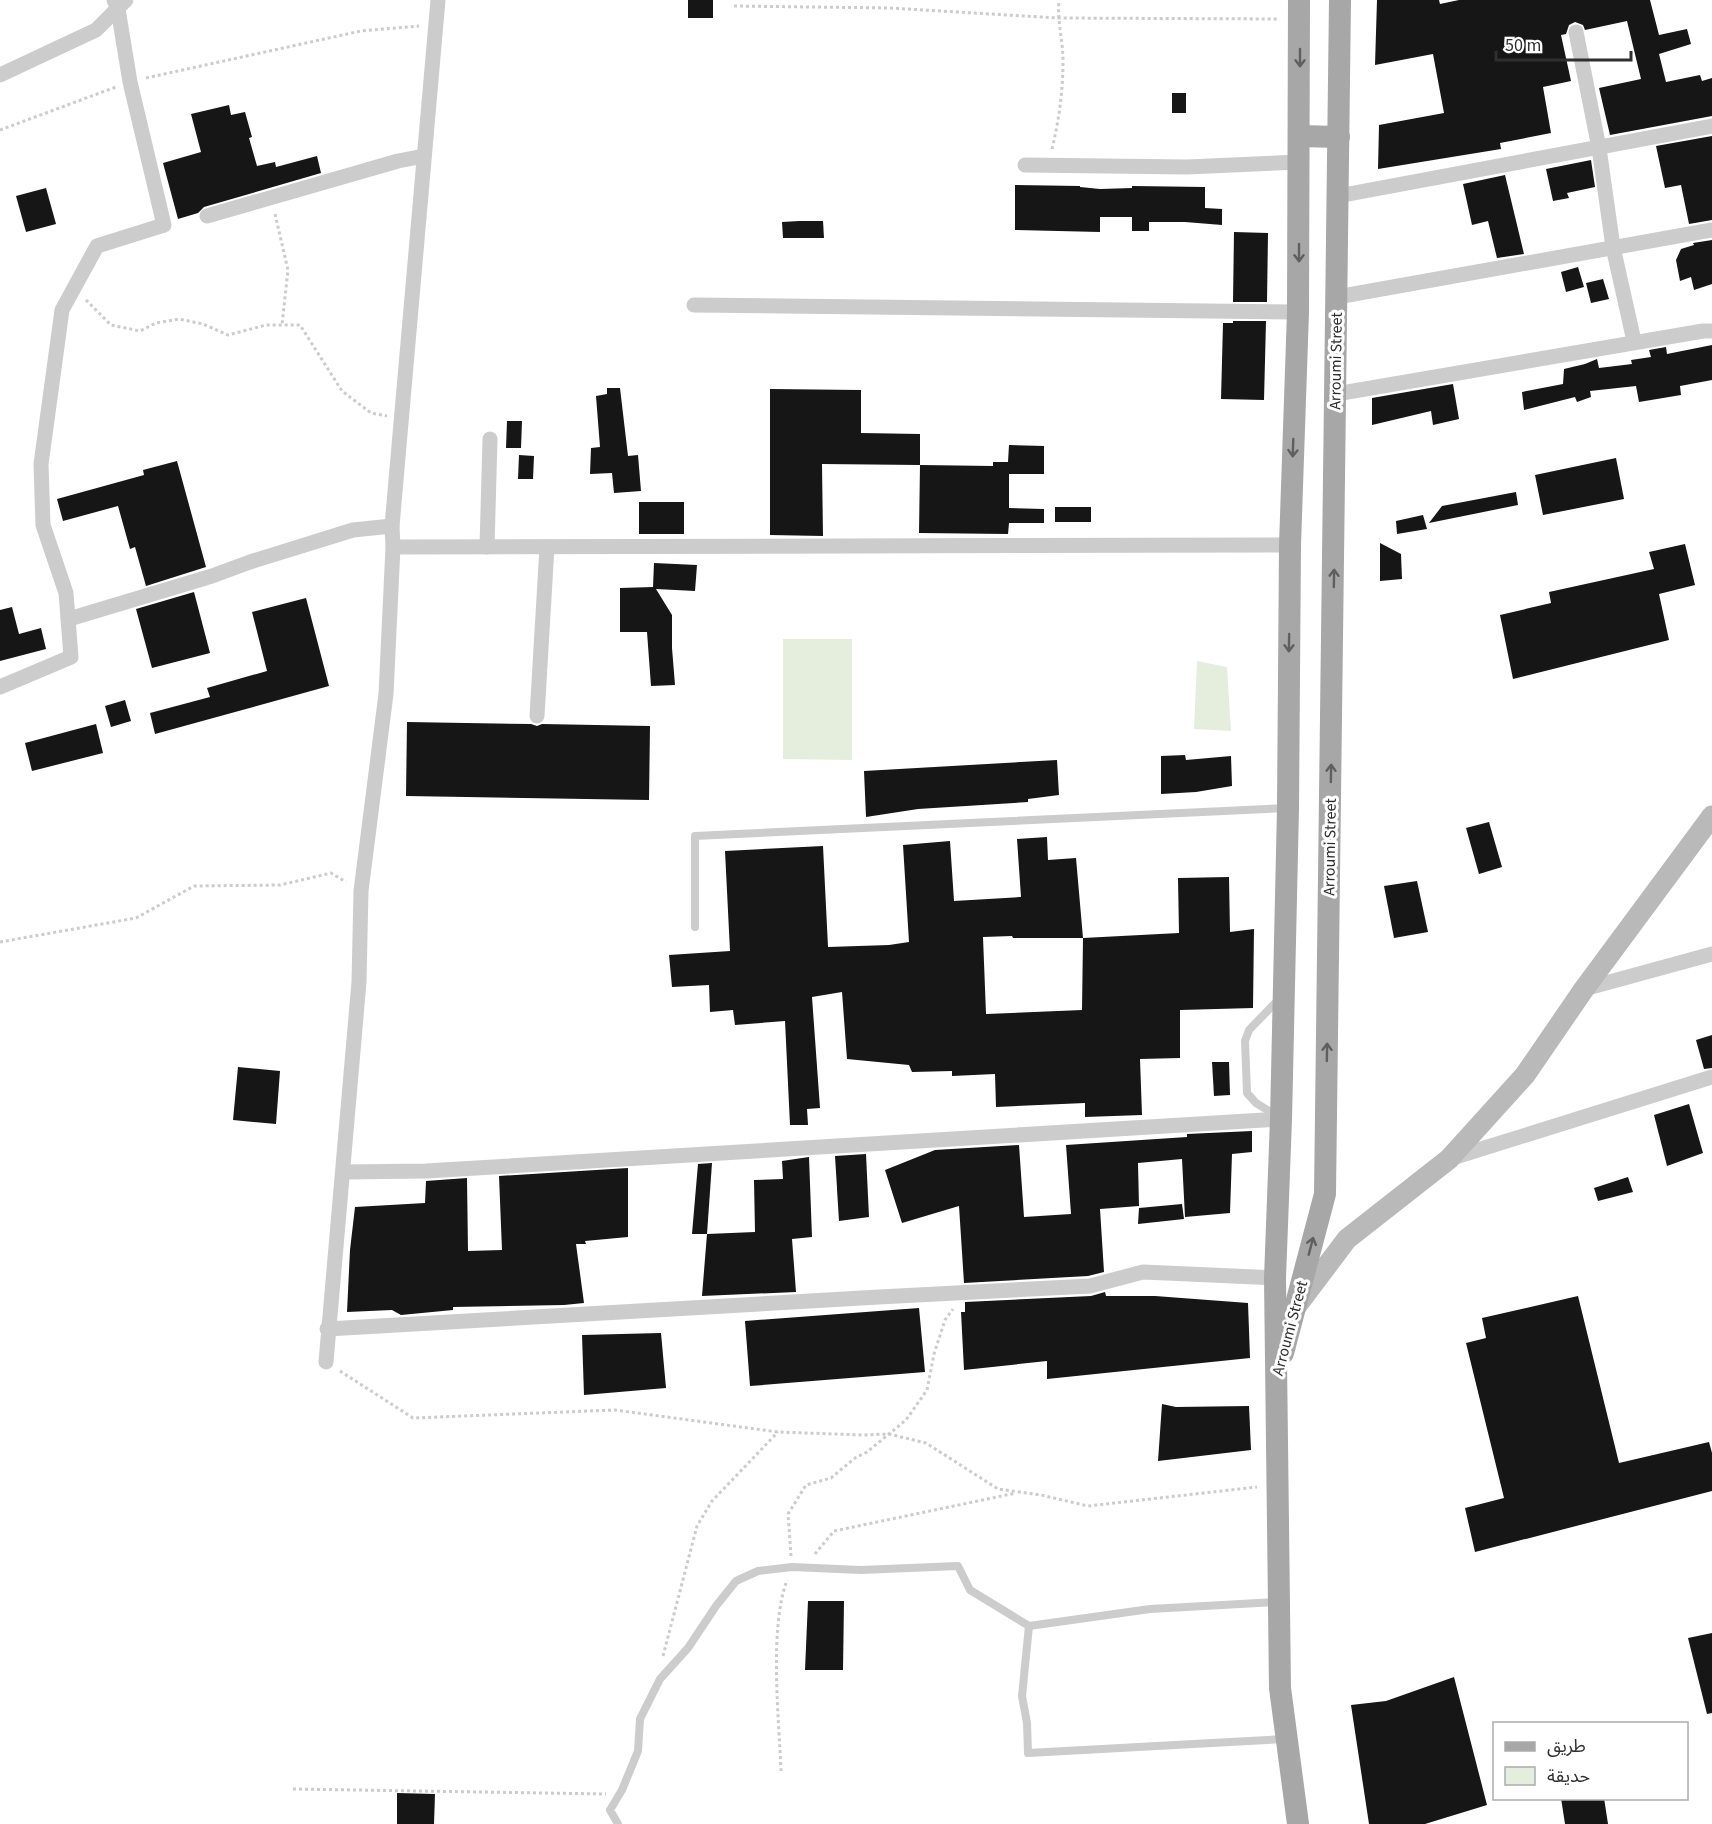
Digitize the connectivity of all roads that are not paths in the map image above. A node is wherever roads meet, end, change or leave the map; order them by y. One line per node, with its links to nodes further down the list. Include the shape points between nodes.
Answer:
1 (438, 0): 11 (street)
2 (1340, 0): 9 (main road, Arroumi Street)
3 (119, 3): 6 (street, via 96,30); 30 (street, via 130,82 164,225 97,246 62,310 41,464 44,525 66,593)
4 (1299, 9): 8 (main road, Arroumi Street, one-way to 8)
5 (1576, 32): 10 (street)
6 (0, 75)
7 (1712, 126): 10 (street)
8 (1299, 136): 9 (main road); 12 (main road, Arroumi Street)
9 (1339, 137): 14 (main road, Arroumi Street)
10 (1599, 148): 14 (street); 17 (street)
11 (424, 156): 15 (street); 25 (street)
12 (1299, 162): 13 (street, via 1187,167); 20 (main road, Arroumi Street, one-way to 20)
13 (1025, 165)
14 (1338, 196): 18 (main road, Arroumi Street)
15 (207, 216)
16 (1712, 230): 17 (street)
17 (1613, 247): 18 (street); 22 (street)
18 (1337, 297): 23 (main road, Arroumi Street)
19 (694, 305): 20 (street)
20 (1298, 312): 26 (main road, Arroumi Street, one-way to 26)
21 (1712, 331): 22 (street)
22 (1634, 341): 23 (street)
23 (1336, 394): 44 (main road, Arroumi Street, one-way to 23, via 1325,1194)
24 (489, 439): 28 (street)
25 (392, 526): 27 (street); 30 (street, via 353,530)
26 (1290, 545): 29 (street); 33 (main road, Arroumi Street, one-way to 33)
27 (393, 547): 28 (street); 42 (street, via 386,694 361,891 359,982)
28 (487, 547): 29 (street)
29 (547, 547): 32 (street)
30 (69, 619): 31 (street, via 71,657)
31 (0, 687)
32 (537, 716)
33 (1288, 808): 35 (lane, via 695,836); 38 (main road, Arroumi Street)
34 (1712, 816): 37 (main road)
35 (695, 927)
36 (1712, 954): 37 (street)
37 (1584, 989): 41 (main road, via 1525,1075)
38 (1284, 994): 40 (main road, Arroumi Street); 40 (lane, via 1249,1030 1245,1041 1247,1094)
39 (1712, 1077): 41 (street)
40 (1281, 1119): 42 (street, via 426,1172); 43 (main road, Arroumi Street)
41 (1449, 1159): 44 (main road, via 1347,1239)
42 (343, 1172): 45 (street)
43 (1275, 1278): 45 (street, via 1143,1272 1090,1287); 47 (main road, Arroumi Street)
44 (1295, 1308): 47 (main road, Arroumi Street)
45 (327, 1329): 46 (street)
46 (326, 1362)
47 (1275, 1383): 48 (main road)
48 (1279, 1602): 49 (lane, via 1150,1609); 50 (main road, via 1280,1688)
49 (1029, 1626): 50 (lane, via 1022,1696 1028,1753); 51 (lane, via 970,1590 958,1566 861,1570 792,1567 758,1571 736,1581 688,1648 660,1679 640,1719 638,1751 610,1810)
50 (1287, 1739): 52 (main road)
51 (618, 1824)
52 (1298, 1824)

